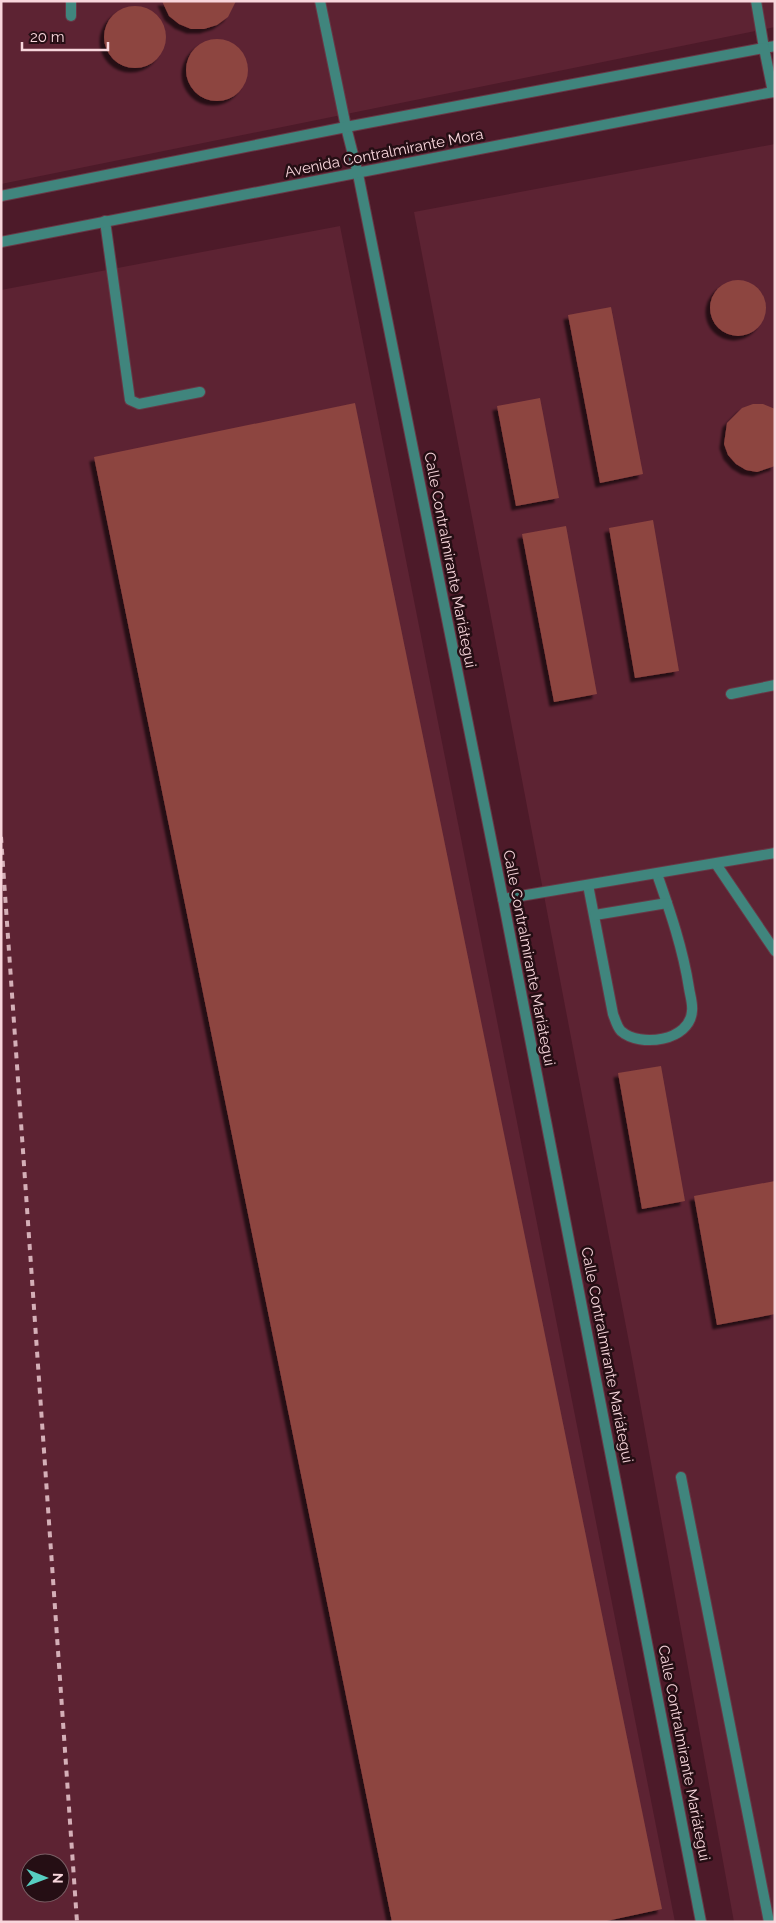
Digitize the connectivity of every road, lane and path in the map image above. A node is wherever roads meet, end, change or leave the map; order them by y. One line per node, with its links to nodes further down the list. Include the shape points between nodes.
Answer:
1 (71, 1): 4 (street)
2 (320, 1): 8 (street, Calle Contralmirante Mariátegui)
3 (756, 1): 6 (street)
4 (71, 16)
5 (775, 46): 6 (street)
6 (764, 48): 7 (street); 8 (street)
7 (774, 92): 9 (street, Avenida Contralmirante Mora)
8 (346, 127): 9 (street, Calle Contralmirante Mariátegui); 10 (street)
9 (358, 174): 11 (street, Avenida Contralmirante Mora); 20 (street, Calle Contralmirante Mariátegui)
10 (1, 196)
11 (105, 221): 12 (street, Avenida Contralmirante Mora); 13 (street, via 130,400 139,404)
12 (1, 242)
13 (200, 392)
14 (775, 685): 15 (street)
15 (731, 694)
16 (775, 854): 17 (street)
17 (716, 864): 18 (street); 23 (street)
18 (657, 874): 19 (street); 21 (street)
19 (588, 885): 20 (street); 22 (street)
20 (502, 898): 25 (street, Calle Contralmirante Mariátegui)
21 (667, 903): 22 (street); 22 (street, via 684,955 692,1010 689,1024 675,1035 656,1040 634,1039 620,1030 613,1014)
22 (595, 915)
23 (775, 951)
24 (681, 1477): 26 (street)
25 (701, 1922)
26 (769, 1922)

